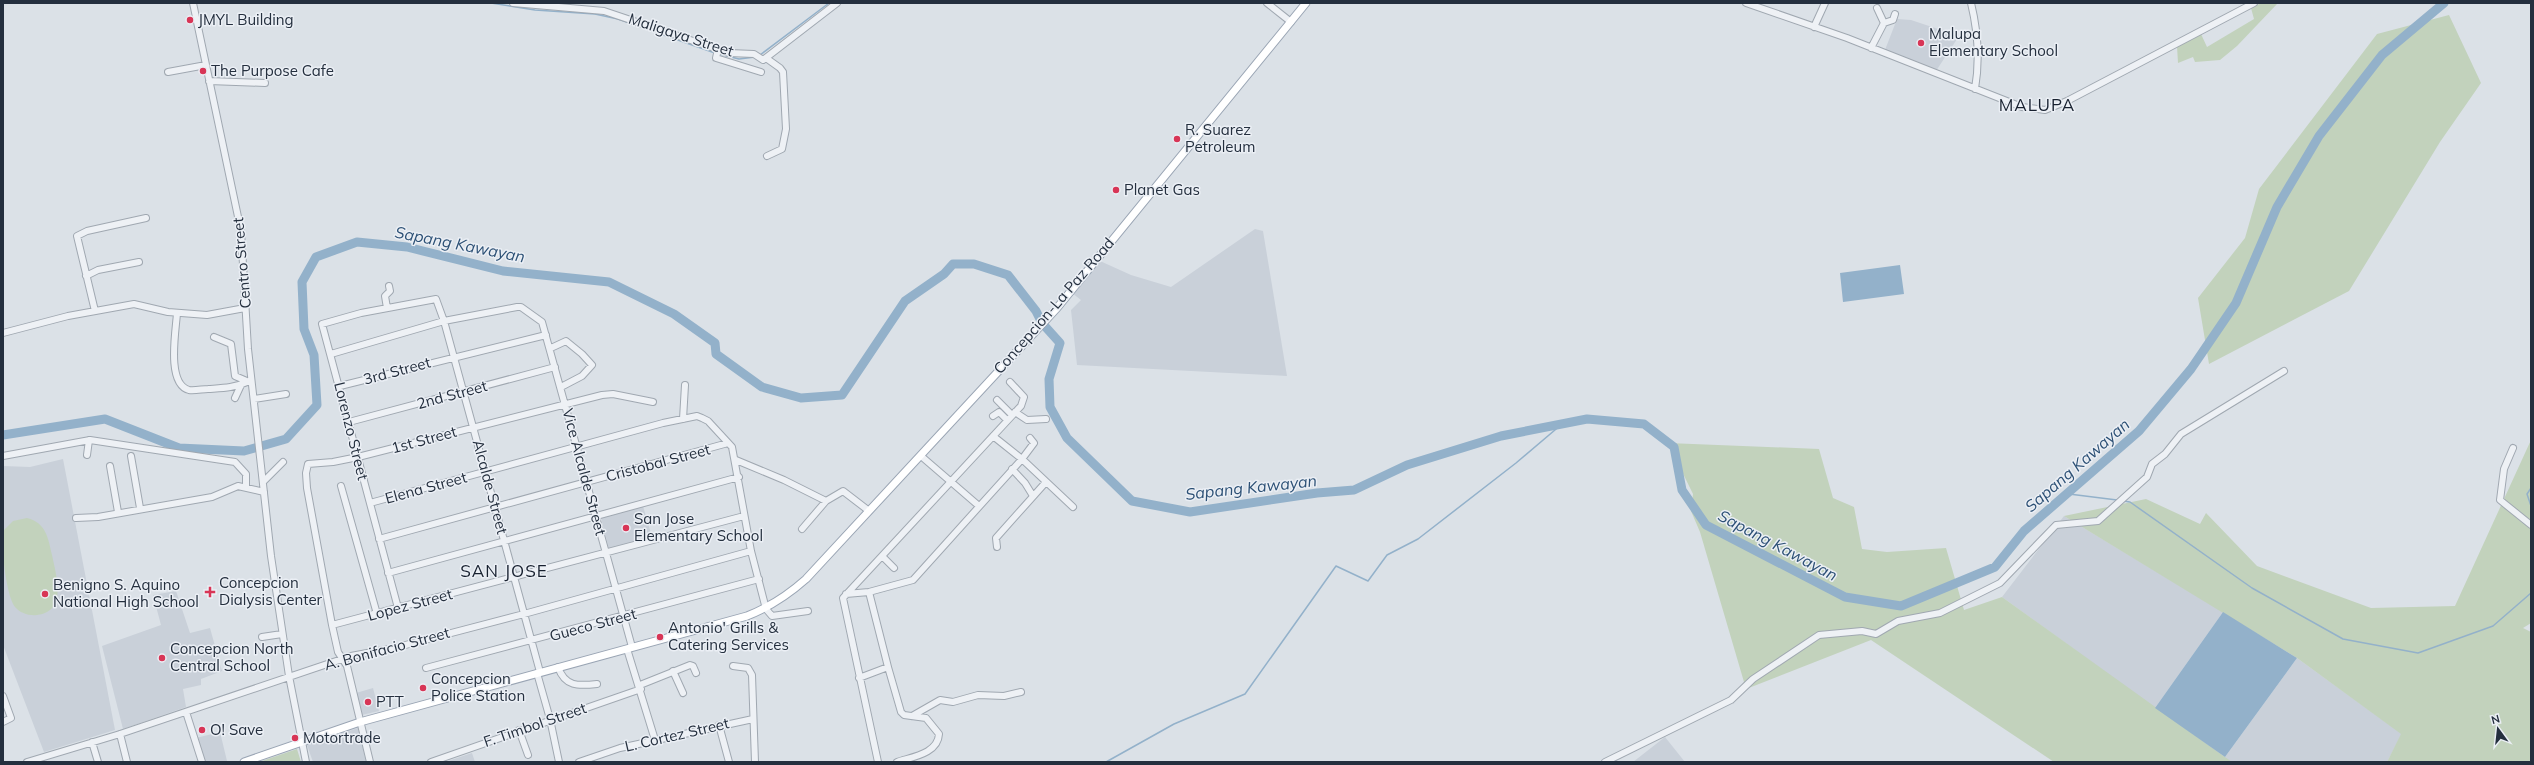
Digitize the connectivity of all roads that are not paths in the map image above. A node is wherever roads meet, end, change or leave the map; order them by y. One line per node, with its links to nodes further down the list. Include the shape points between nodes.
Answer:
1 (193, 3): 18 (street, Centro Street)
2 (513, 3): 16 (street, Maligaya Street, via 604,11)
3 (837, 3): 17 (street)
4 (1267, 3): 12 (street)
5 (1306, 3): 12 (main road, Concepcion-La Paz Road)
6 (1746, 3): 14 (street)
7 (1825, 3): 14 (street)
8 (1971, 3): 23 (street, via 1978,39 1978,70)
9 (2254, 3): 23 (street, via 2045,110 2022,107)
10 (1877, 8): 13 (street)
11 (1895, 14): 13 (street, via 1892,20)
12 (1291, 22): 70 (main road, Concepcion-La Paz Road, via 1051,314)
13 (1884, 22): 15 (street)
14 (1814, 27): 15 (street)
15 (1871, 48): 23 (street)
16 (717, 52): 17 (street, Maligaya Street); 20 (street, via 716,57 720,60)
17 (766, 58): 24 (street, via 783,72 786,129 782,149)
18 (206, 65): 19 (street); 21 (street, Centro Street)
19 (168, 72)
20 (760, 72)
21 (209, 81): 22 (street); 29 (street, Centro Street, via 239,216)
22 (265, 83)
23 (1974, 89)
24 (767, 156)
25 (146, 218): 27 (street, via 78,235 76,238)
26 (139, 262): 27 (street, via 98,270)
27 (86, 276): 31 (street)
28 (389, 286): 30 (street, via 390,291 385,296)
29 (245, 308): 32 (street, via 206,315); 43 (street, Centro Street)
30 (387, 308): 33 (street, Alcalde Street, via 435,299 439,301); 38 (street, Lorenzo Street, via 322,324)
31 (95, 310): 32 (street, via 139,304); 34 (street)
32 (177, 313): 43 (street, via 176,342 172,350 179,381 183,386 189,390 233,388)
33 (444, 321): 35 (street, Vice Alcalde Street, via 521,307 542,322); 38 (street); 39 (street, Alcalde Street)
34 (3, 333)
35 (546, 334): 37 (street, Vice Alcalde Street); 39 (street, 3rd Street)
36 (214, 337): 43 (street, via 231,344 235,376)
37 (551, 348): 40 (street, Vice Alcalde Street); 46 (street, via 566,342 592,365 582,376)
38 (331, 354): 45 (street, Lorenzo Street)
39 (454, 356): 45 (street, 3rd Street); 47 (street, Alcalde Street)
40 (555, 367): 46 (street, Vice Alcalde Street); 47 (street, 2nd Street)
41 (2284, 371): 166 (street, via 2181,434 2165,454 2152,464 2147,477 2098,521 2056,525 2003,580 1981,594 1940,613 1898,621 1876,634 1862,631 1819,635 1753,679 1731,700)
42 (1010, 382): 54 (street, via 1025,399)
43 (247, 383): 49 (street); 50 (street, Centro Street)
44 (685, 385): 56 (street)
45 (340, 386): 59 (street, Lorenzo Street)
46 (561, 387): 53 (street, Vice Alcalde Street)
47 (464, 392): 59 (street, 2nd Street); 60 (street, Alcalde Street)
48 (286, 394): 50 (street)
49 (235, 398)
50 (254, 399): 79 (street, Centro Street)
51 (997, 400): 54 (street)
52 (653, 402): 53 (street, 1st Street, via 613,394)
53 (565, 404): 60 (street, 1st Street); 65 (street, Vice Alcalde Street)
54 (1013, 413): 57 (street, via 1027,420); 58 (street)
55 (993, 416): 58 (street, via 999,412)
56 (682, 419): 64 (street, Elena Street, via 697,416 708,421); 65 (street, Elena Street)
57 (1046, 419)
58 (1007, 420): 61 (street)
59 (349, 422): 71 (street, Lorenzo Street)
60 (473, 427): 71 (street, 1st Street); 77 (street, Alcalde Street)
61 (993, 436): 72 (street); 82 (street)
62 (1030, 438): 72 (street, via 1034,443)
63 (89, 440): 67 (street); 68 (street); 84 (street, via 236,462 246,474)
64 (728, 443): 73 (street, Elena Street, via 734,451); 80 (street, Cristobal Street)
65 (576, 446): 77 (street, Elena Street); 80 (street, Vice Alcalde Street)
66 (2513, 448): 98 (street, via 2504,469 2500,500)
67 (87, 455)
68 (3, 456)
69 (131, 456): 92 (street)
70 (921, 456): 82 (street); 93 (main road, Concepcion-La Paz Road)
71 (358, 457): 88 (street, Lorenzo Street); 119 (street, 1st Street, via 329,463 311,463 307,466 308,488)
72 (1022, 459): 76 (street); 81 (street)
73 (736, 460): 78 (street, Elena Street); 87 (street)
74 (283, 462): 79 (street)
75 (110, 466): 94 (street)
76 (1012, 469): 86 (street, via 1025,482); 89 (street)
77 (486, 472): 88 (street, Elena Street); 90 (street, Alcalde Street)
78 (739, 477): 95 (street); 96 (street, Elena Street)
79 (263, 480): 85 (street, Centro Street)
80 (586, 482): 90 (street, Cristobal Street); 95 (street, Vice Alcalde Street)
81 (1046, 482): 86 (street); 91 (street)
82 (952, 483): 89 (street); 105 (street)
83 (341, 486): 116 (street)
84 (246, 487): 85 (street); 92 (street, via 238,486 212,497)
85 (264, 492): 120 (street, Centro Street)
86 (1033, 496): 102 (street, via 996,538)
87 (826, 501): 93 (street, via 843,491); 99 (street)
88 (370, 503): 100 (street, Lorenzo Street)
89 (979, 506): 111 (street, via 913,580)
90 (495, 507): 100 (street, Cristobal Street); 101 (street, Alcalde Street)
91 (1073, 507)
92 (140, 508): 94 (street)
93 (869, 511): 114 (main road, Concepcion-La Paz Road, via 806,579)
94 (118, 512): 97 (street)
95 (596, 516): 101 (street); 104 (street, Vice Alcalde Street)
96 (744, 516): 103 (street, Elena Street); 104 (street, Lopez Street)
97 (76, 518)
98 (2531, 525)
99 (802, 529)
100 (379, 539): 107 (street, Lorenzo Street)
101 (505, 542): 107 (street); 108 (street, Alcalde Street)
102 (997, 547)
103 (751, 551): 109 (street, Elena Street); 110 (street, A. Bonifacio Street)
104 (606, 552): 108 (street, Lopez Street); 110 (street, Vice Alcalde Street)
105 (882, 556): 106 (street); 112 (street)
106 (894, 568)
107 (388, 573): 113 (street, Lorenzo Street)
108 (514, 578): 113 (street, Lopez Street); 117 (street, Alcalde Street)
109 (759, 579): 114 (street, Elena Street); 118 (street, Gueco Street)
110 (615, 588): 117 (street, A. Bonifacio Street); 118 (street, Vice Alcalde Street)
111 (869, 592): 112 (street); 127 (street)
112 (846, 594): 133 (street, via 842,599)
113 (398, 608): 116 (street, Lopez Street)
114 (766, 609): 115 (street, via 772,616); 123 (main road, Concepcion-La Paz Road)
115 (808, 611)
116 (377, 614): 119 (street, Lopez Street)
117 (524, 614): 122 (street, Alcalde Street); 124 (street, A. Bonifacio Street)
118 (623, 616): 122 (street, Gueco Street); 123 (street, Vice Alcalde Street)
119 (332, 625): 124 (street, via 338,652)
120 (282, 634): 121 (street); 132 (street, Centro Street)
121 (262, 637)
122 (531, 641): 128 (street, Gueco Street); 131 (street, Alcalde Street)
123 (630, 648): 126 (main road, Concepcion-La Paz Road); 135 (street, Vice Alcalde Street)
124 (344, 660): 132 (street, A. Bonifacio Street); 144 (street)
125 (733, 666): 141 (street, via 751,670)
126 (558, 667): 131 (main road, Concepcion-La Paz Road); 134 (street, via 561,676 569,684)
127 (888, 667): 133 (street); 140 (street, via 901,712)
128 (426, 668)
129 (673, 672): 130 (street, F. Timbol Street, via 692,664); 135 (street, F. Timbol Street); 137 (street)
130 (696, 672)
131 (538, 673): 142 (street, Alcalde Street); 144 (main road, Concepcion-La Paz Road)
132 (289, 676): 139 (street, A. Bonifacio Street); 149 (street, Centro Street)
133 (858, 678): 164 (street)
134 (597, 684)
135 (640, 687): 142 (street, F. Timbol Street); 148 (street, Vice Alcalde Street)
136 (1021, 692): 140 (street, via 1004,696 978,695 953,702 940,700)
137 (683, 693)
138 (3, 696): 143 (street, via 11,718)
139 (186, 712): 147 (street, A. Bonifacio Street); 155 (street)
140 (912, 716): 165 (street, via 926,718 938,730 939,738 926,753)
141 (752, 718): 145 (street, L. Cortez Street); 163 (street)
142 (550, 719): 146 (street, F. Timbol Street); 160 (street, Alcalde Street)
143 (3, 722)
144 (360, 722): 149 (main road, Concepcion-La Paz Road); 158 (street)
145 (719, 725): 148 (street, L. Cortez Street); 162 (street)
146 (519, 730): 151 (street); 159 (street, F. Timbol Street)
147 (120, 734): 150 (street, A. Bonifacio Street); 154 (street)
148 (655, 740): 161 (street, L. Cortez Street, via 620,748)
149 (301, 741): 156 (main road, Concepcion-La Paz Road); 157 (street, Centro Street)
150 (92, 742): 152 (street, A. Bonifacio Street); 153 (street)
151 (528, 755)
152 (27, 762)
153 (98, 762)
154 (127, 762)
155 (202, 762)
156 (244, 762)
157 (306, 762)
158 (370, 762)
159 (431, 762)
160 (559, 762)
161 (579, 762)
162 (730, 762)
163 (755, 762)
164 (878, 762)
165 (897, 762)
166 (1605, 762)

